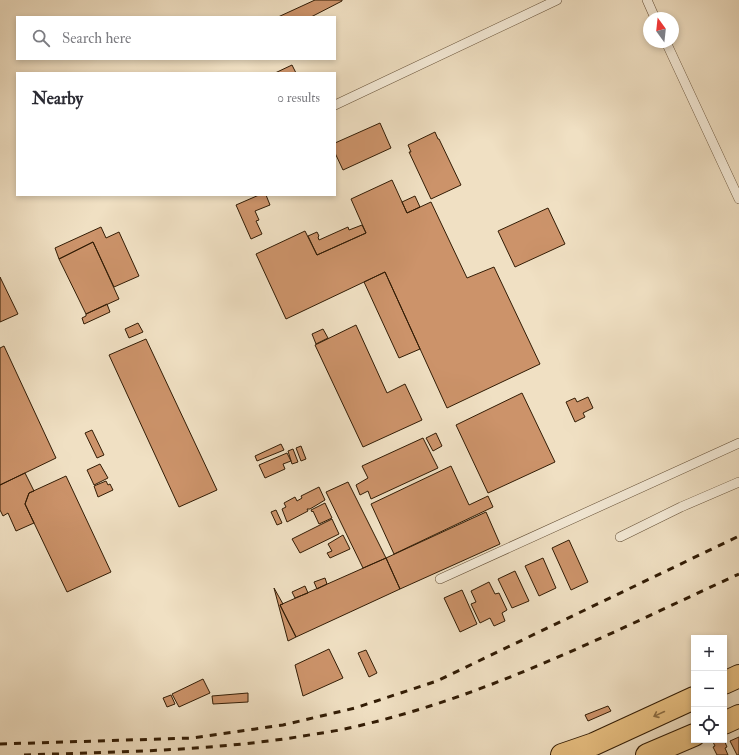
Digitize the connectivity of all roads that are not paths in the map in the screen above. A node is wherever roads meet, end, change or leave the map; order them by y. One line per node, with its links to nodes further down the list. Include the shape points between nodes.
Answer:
1 (557, 0): 5 (lane)
2 (647, 0): 3 (lane)
3 (652, 12)
4 (669, 48): 6 (lane)
5 (336, 105)
6 (739, 199)
7 (739, 442): 10 (lane)
8 (739, 482): 9 (lane)
9 (620, 537)
10 (440, 579)
11 (739, 676): 12 (main road)
12 (727, 682)
13 (691, 699): 17 (main road, one-way to 17, via 594,744)
14 (739, 716): 15 (main road)
15 (727, 722)
16 (691, 736): 18 (main road)
17 (562, 755)
18 (647, 755)

